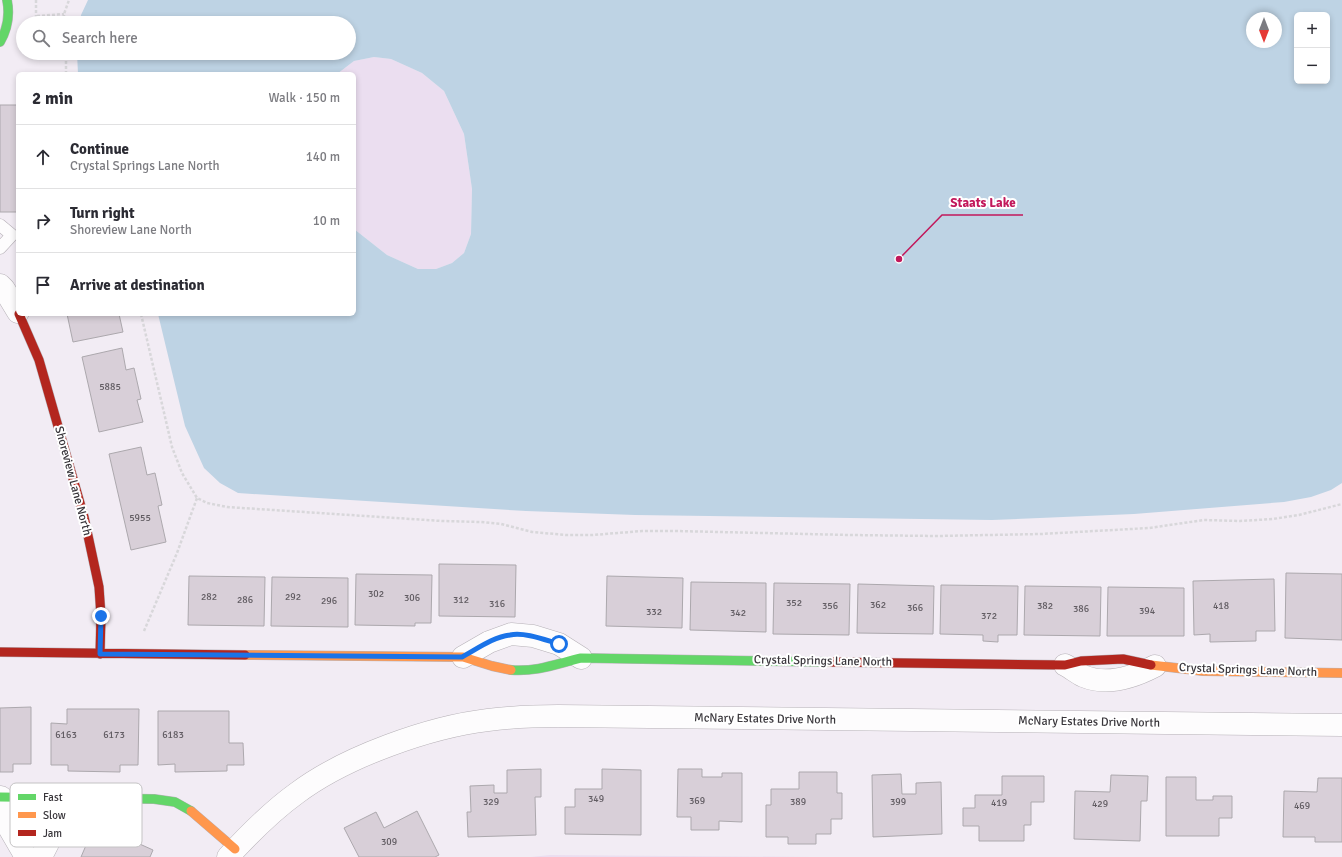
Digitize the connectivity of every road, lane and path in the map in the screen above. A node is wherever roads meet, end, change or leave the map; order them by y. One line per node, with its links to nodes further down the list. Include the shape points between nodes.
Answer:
1 (7, 0): 6 (street, via 9,22)
2 (36, 0): 5 (path)
3 (69, 0): 4 (path)
4 (64, 14): 5 (path)
5 (37, 16)
6 (0, 42)
7 (66, 60): 8 (path)
8 (66, 72)
9 (0, 225): 10 (lane)
10 (15, 234): 11 (lane)
11 (0, 248)
12 (0, 285): 13 (street, Shoreview Lane North)
13 (16, 310)
14 (20, 316): 19 (street, Shoreview Lane North, via 39,360 84,517 99,587)
15 (141, 316): 16 (path, via 172,447 182,473)
16 (197, 498): 17 (path, via 227,507 481,522 532,532 566,535 642,531 858,535 1041,534 1149,528 1204,520 1273,519); 20 (path)
17 (1342, 504)
18 (0, 652): 19 (street, Crystal Springs Lane North)
19 (100, 654): 20 (street, Crystal Springs Lane North)
20 (137, 655): 21 (street, Crystal Springs Lane North)
21 (462, 657): 22 (street, Crystal Springs Lane North, via 493,667 524,671 543,669); 22 (street, Crystal Springs Lane North, via 489,642 511,634 533,636 559,644)
22 (581, 658): 23 (street, Crystal Springs Lane North)
23 (1065, 665): 24 (street, Crystal Springs Lane North, via 1083,676 1098,680 1122,679)
24 (1155, 666): 25 (street, Crystal Springs Lane North, via 1203,671)
25 (1342, 673)
26 (1342, 725): 33 (street, McNary Estates Drive North, via 521,716 454,726 422,735 379,749 332,770 297,792)
27 (0, 797): 28 (street); 30 (street, via 2,816)
28 (10, 797)
29 (142, 799): 33 (street, via 175,802 188,808)
30 (10, 830)
31 (20, 847): 34 (street)
32 (46, 847): 35 (street)
33 (232, 853)
34 (26, 857)
35 (41, 857)

